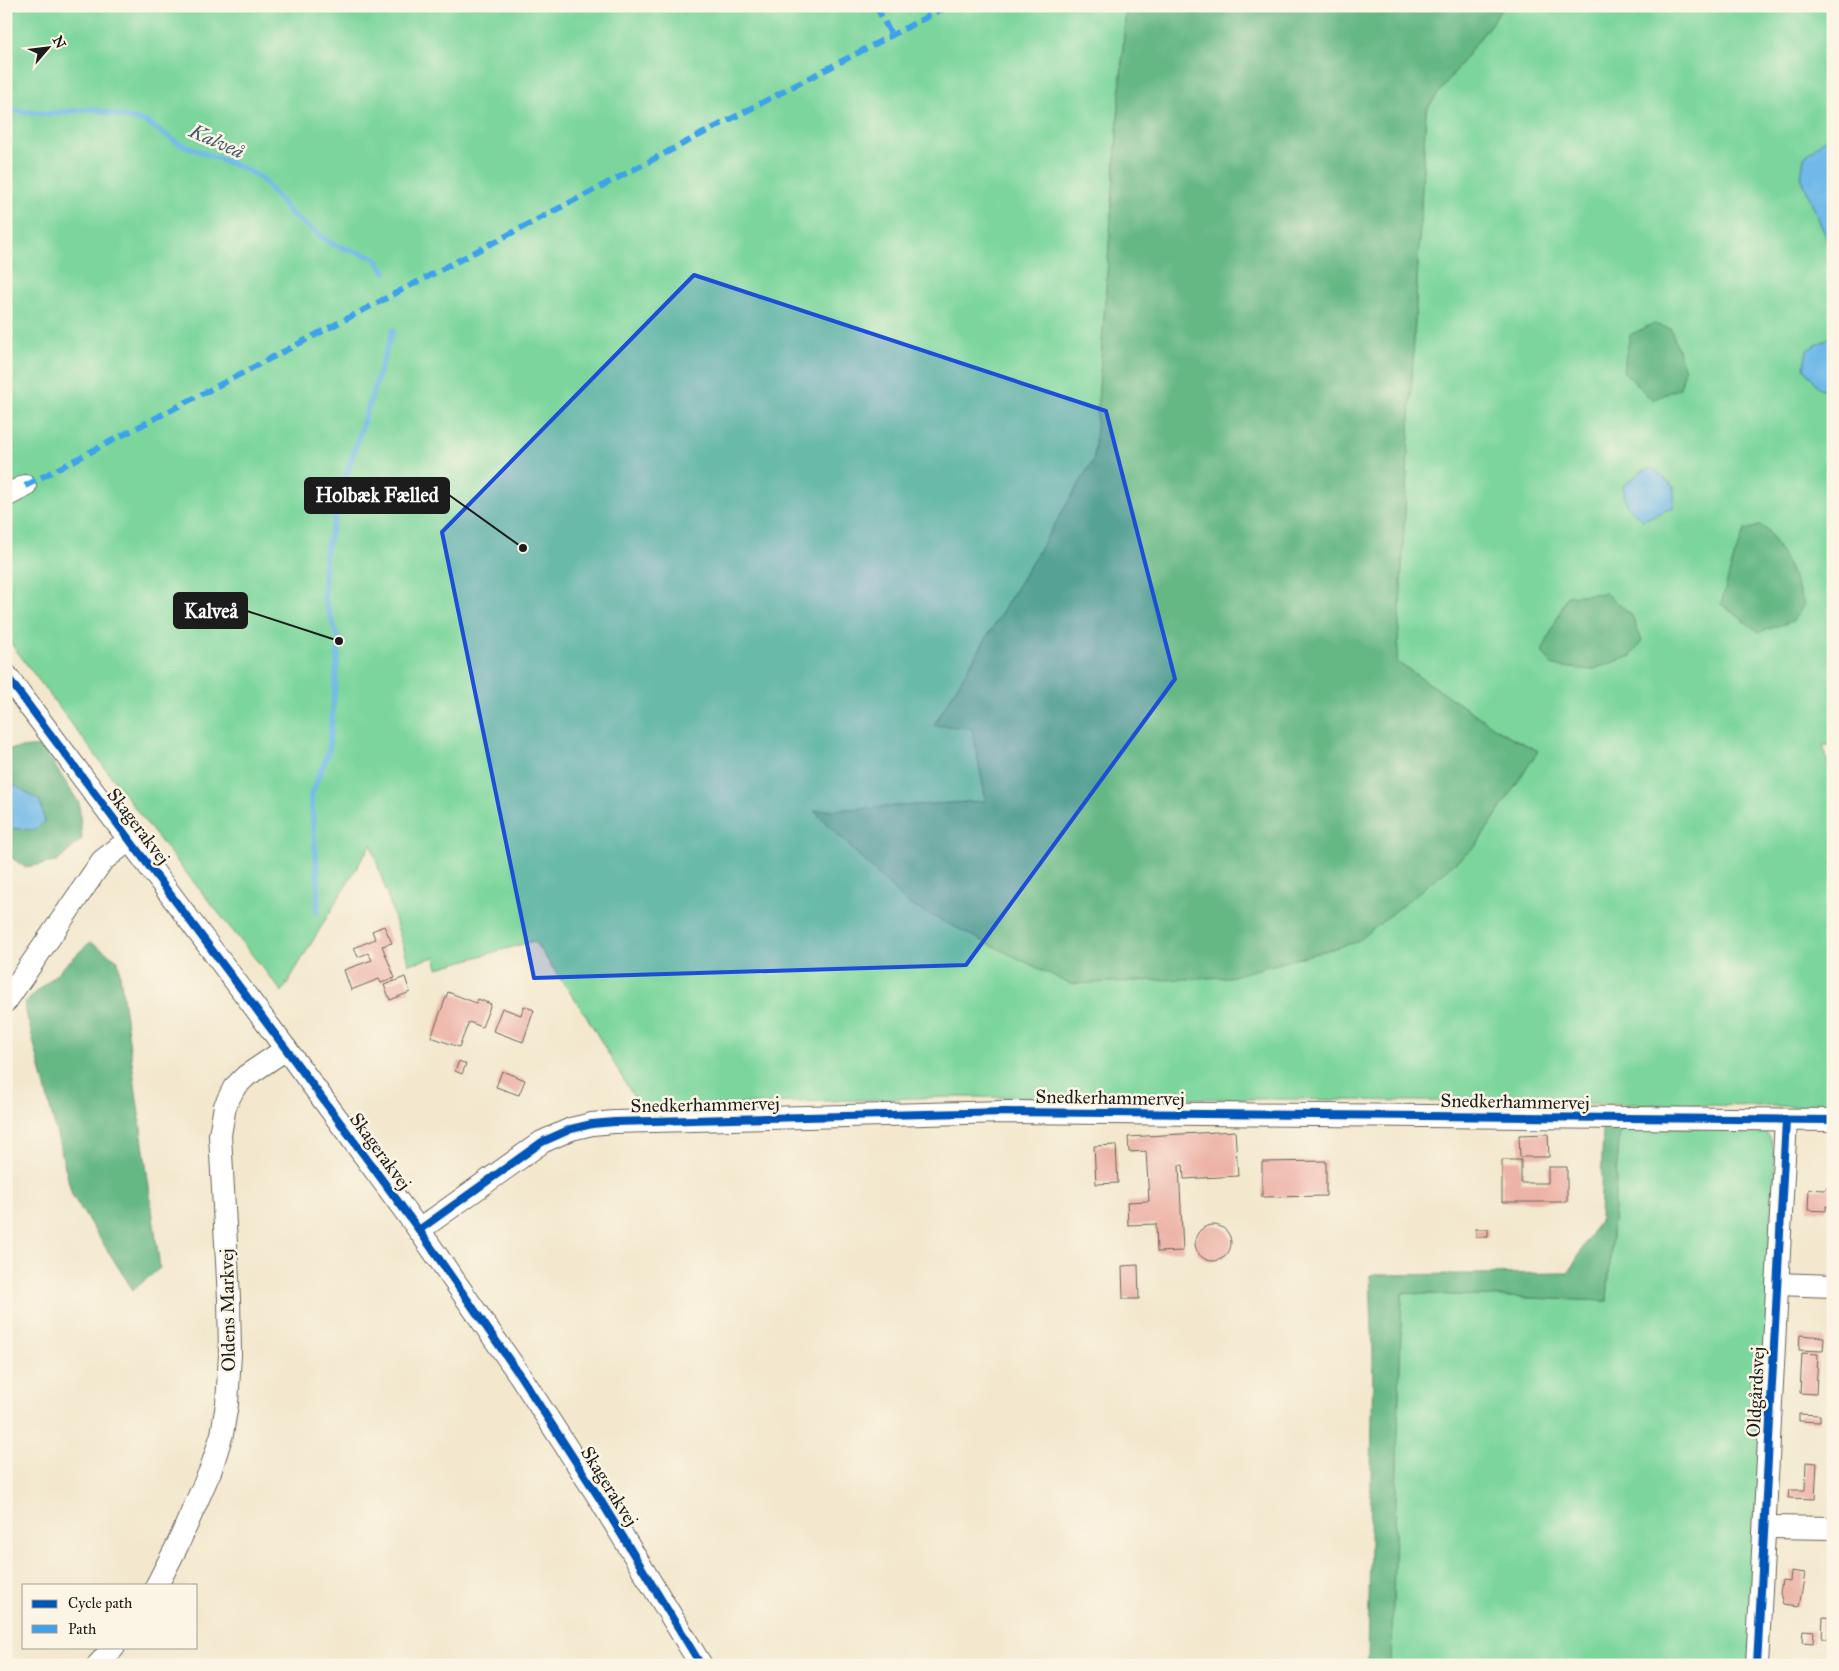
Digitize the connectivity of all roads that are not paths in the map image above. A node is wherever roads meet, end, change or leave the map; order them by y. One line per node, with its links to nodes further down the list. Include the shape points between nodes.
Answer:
1 (6, 675): 2 (street, Skagerakvej)
2 (129, 840): 3 (street, via 102,861); 4 (street, Skagerakvej)
3 (6, 1001)
4 (286, 1049): 7 (street, Skagerakvej); 12 (street, Oldens Markvej, via 246,1076 234,1088 225,1106 220,1135 230,1355 222,1434 211,1469)
5 (1786, 1120): 6 (street, Snedkerhammervej); 7 (street, Snedkerhammervej, via 1005,1112 614,1122 571,1129 542,1142); 8 (street, Oldgårdsvej)
6 (1833, 1120)
7 (419, 1230): 15 (street, Skagerakvej, via 521,1377)
8 (1777, 1284): 9 (street); 10 (street, Oldgårdsvej)
9 (1833, 1286)
10 (1765, 1527): 11 (street); 16 (street, Oldgårdsvej)
11 (1833, 1528)
12 (158, 1584)
13 (113, 1648): 14 (street)
14 (98, 1665)
15 (701, 1665)
16 (1757, 1665)

